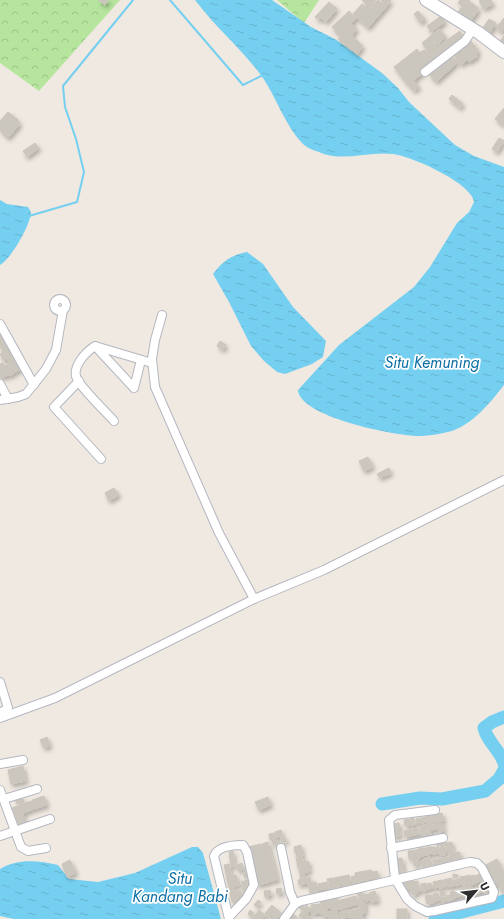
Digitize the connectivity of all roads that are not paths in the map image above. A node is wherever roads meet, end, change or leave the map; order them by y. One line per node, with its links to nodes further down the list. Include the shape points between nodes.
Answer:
1 (433, 2): 2 (main road)
2 (473, 30): 3 (main road); 4 (street, via 465,41)
3 (504, 52)
4 (425, 72)
5 (64, 310): 13 (street, via 56,350)
6 (162, 316): 10 (street, via 153,346)
7 (0, 324): 13 (street)
8 (95, 346): 9 (street); 9 (street, via 134,388); 11 (street, via 84,355 76,368 76,378)
9 (141, 360): 10 (street)
10 (152, 363): 18 (street, via 156,387 171,423 219,533)
11 (79, 381): 15 (street); 16 (street, via 54,407)
12 (0, 384): 14 (street)
13 (34, 385): 14 (street, via 22,396)
14 (4, 400)
15 (114, 421)
16 (101, 458)
17 (504, 480): 18 (street, via 324,570)
18 (254, 599): 21 (street, via 55,698)
19 (0, 682): 20 (street, via 8,706 7,710)
20 (0, 713)
21 (0, 718)
22 (24, 760): 23 (street)
23 (0, 764)
24 (37, 789): 26 (street)
25 (0, 790): 26 (street)
26 (4, 799): 29 (street)
27 (435, 810): 34 (street, via 391,817 388,823)
28 (50, 819): 29 (street)
29 (16, 831): 30 (street); 32 (street, via 23,850)
30 (0, 836)
31 (443, 838): 34 (street)
32 (46, 848)
33 (281, 848): 36 (street)
34 (390, 848): 35 (street)
35 (395, 879): 35 (street, via 474,862 482,868 494,894 488,900 427,912 407,899); 36 (street)
36 (295, 904): 38 (street)
37 (229, 918): 37 (street, via 246,899 254,885 247,852 243,845 222,849 214,856)
38 (284, 919)

